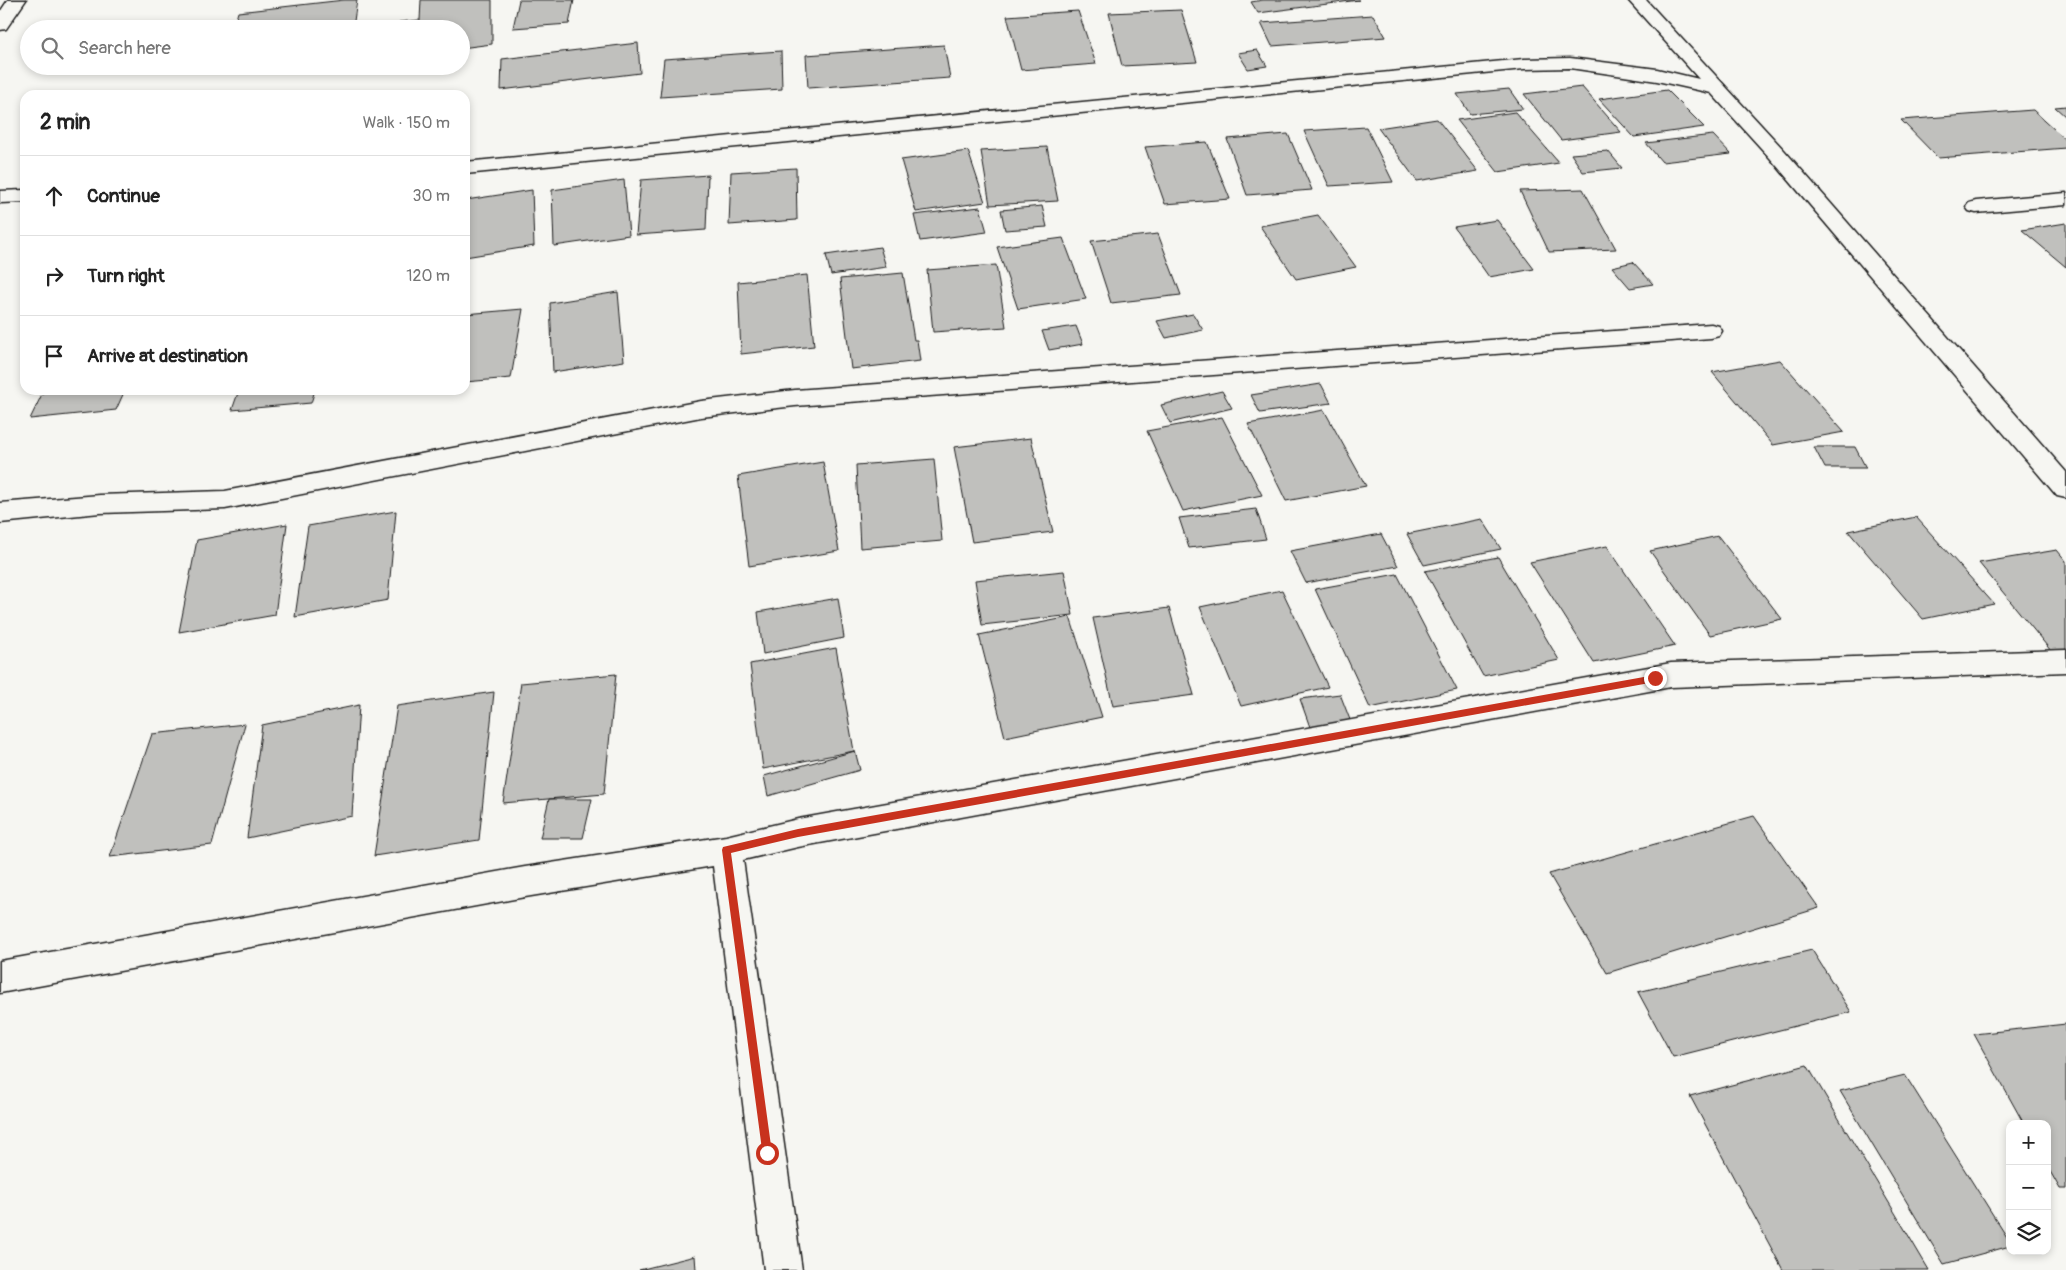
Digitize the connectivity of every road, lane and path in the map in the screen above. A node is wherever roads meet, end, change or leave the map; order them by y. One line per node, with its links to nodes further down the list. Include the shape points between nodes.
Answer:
1 (17, 0): 3 (street)
2 (1637, 0): 4 (street)
3 (0, 25)
4 (1718, 89): 5 (street, via 1570,63 1524,64); 11 (street, via 1778,154)
5 (470, 168)
6 (20, 196): 7 (street)
7 (0, 197)
8 (2066, 199): 9 (street)
9 (1976, 207)
10 (1711, 331): 12 (street, via 795,398 701,409 225,500 100,504)
11 (2066, 489)
12 (0, 513)
13 (2066, 661): 14 (street, via 1671,675 798,833)
14 (726, 850): 15 (street, via 525,882); 16 (street)
15 (0, 977)
16 (783, 1270)

